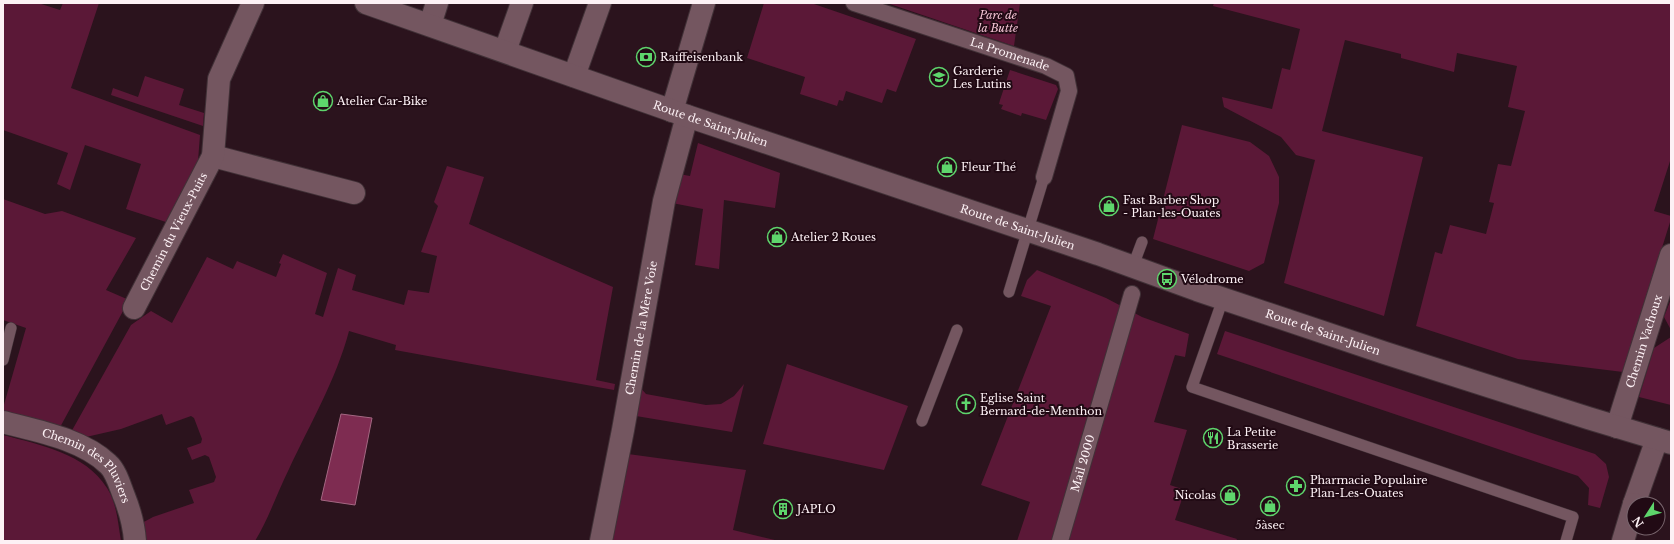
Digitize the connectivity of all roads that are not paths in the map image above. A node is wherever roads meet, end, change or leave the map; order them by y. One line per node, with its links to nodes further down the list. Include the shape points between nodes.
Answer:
1 (253, 3): 12 (street, Chemin du Vieux-Puits, via 219,79)
2 (366, 3): 8 (street, Route de Saint-Julien)
3 (437, 3): 8 (street)
4 (522, 3): 9 (street)
5 (600, 3): 10 (street)
6 (704, 3): 11 (street, Chemin de la Mère Voie)
7 (854, 3): 13 (street, La Promenade, via 1046,66 1066,76 1069,91)
8 (430, 25): 9 (street, Route de Saint-Julien)
9 (504, 51): 10 (street, Route de Saint-Julien)
10 (574, 76): 11 (street, Route de Saint-Julien)
11 (680, 113): 15 (street, Route de Saint-Julien); 33 (street, Chemin de la Mère Voie)
12 (213, 156): 14 (street); 22 (street, Chemin du Vieux-Puits)
13 (1044, 177): 15 (lane)
14 (354, 193)
15 (1027, 230): 18 (street, Route de Saint-Julien); 19 (lane)
16 (1142, 242): 18 (lane)
17 (1671, 255): 28 (street, Chemin Vachoux)
18 (1133, 266): 21 (street, Route de Saint-Julien)
19 (1009, 292)
20 (1132, 294): 34 (street, Mail 2000)
21 (1223, 299): 28 (street, Route de Saint-Julien); 35 (lane, via 1192,387 1573,517)
22 (134, 308)
23 (11, 328): 25 (lane)
24 (957, 330): 26 (lane)
25 (3, 360)
26 (922, 421)
27 (3, 422): 32 (street, Chemin des Pluviers, via 60,437 93,452 109,464 119,481 129,509)
28 (1617, 427): 29 (street, Route de Saint-Julien)
29 (1664, 441): 30 (street)
30 (1638, 496)
31 (1626, 531): 36 (street)
32 (134, 541)
33 (601, 541)
34 (1060, 541)
35 (1566, 541)
36 (1623, 541)

